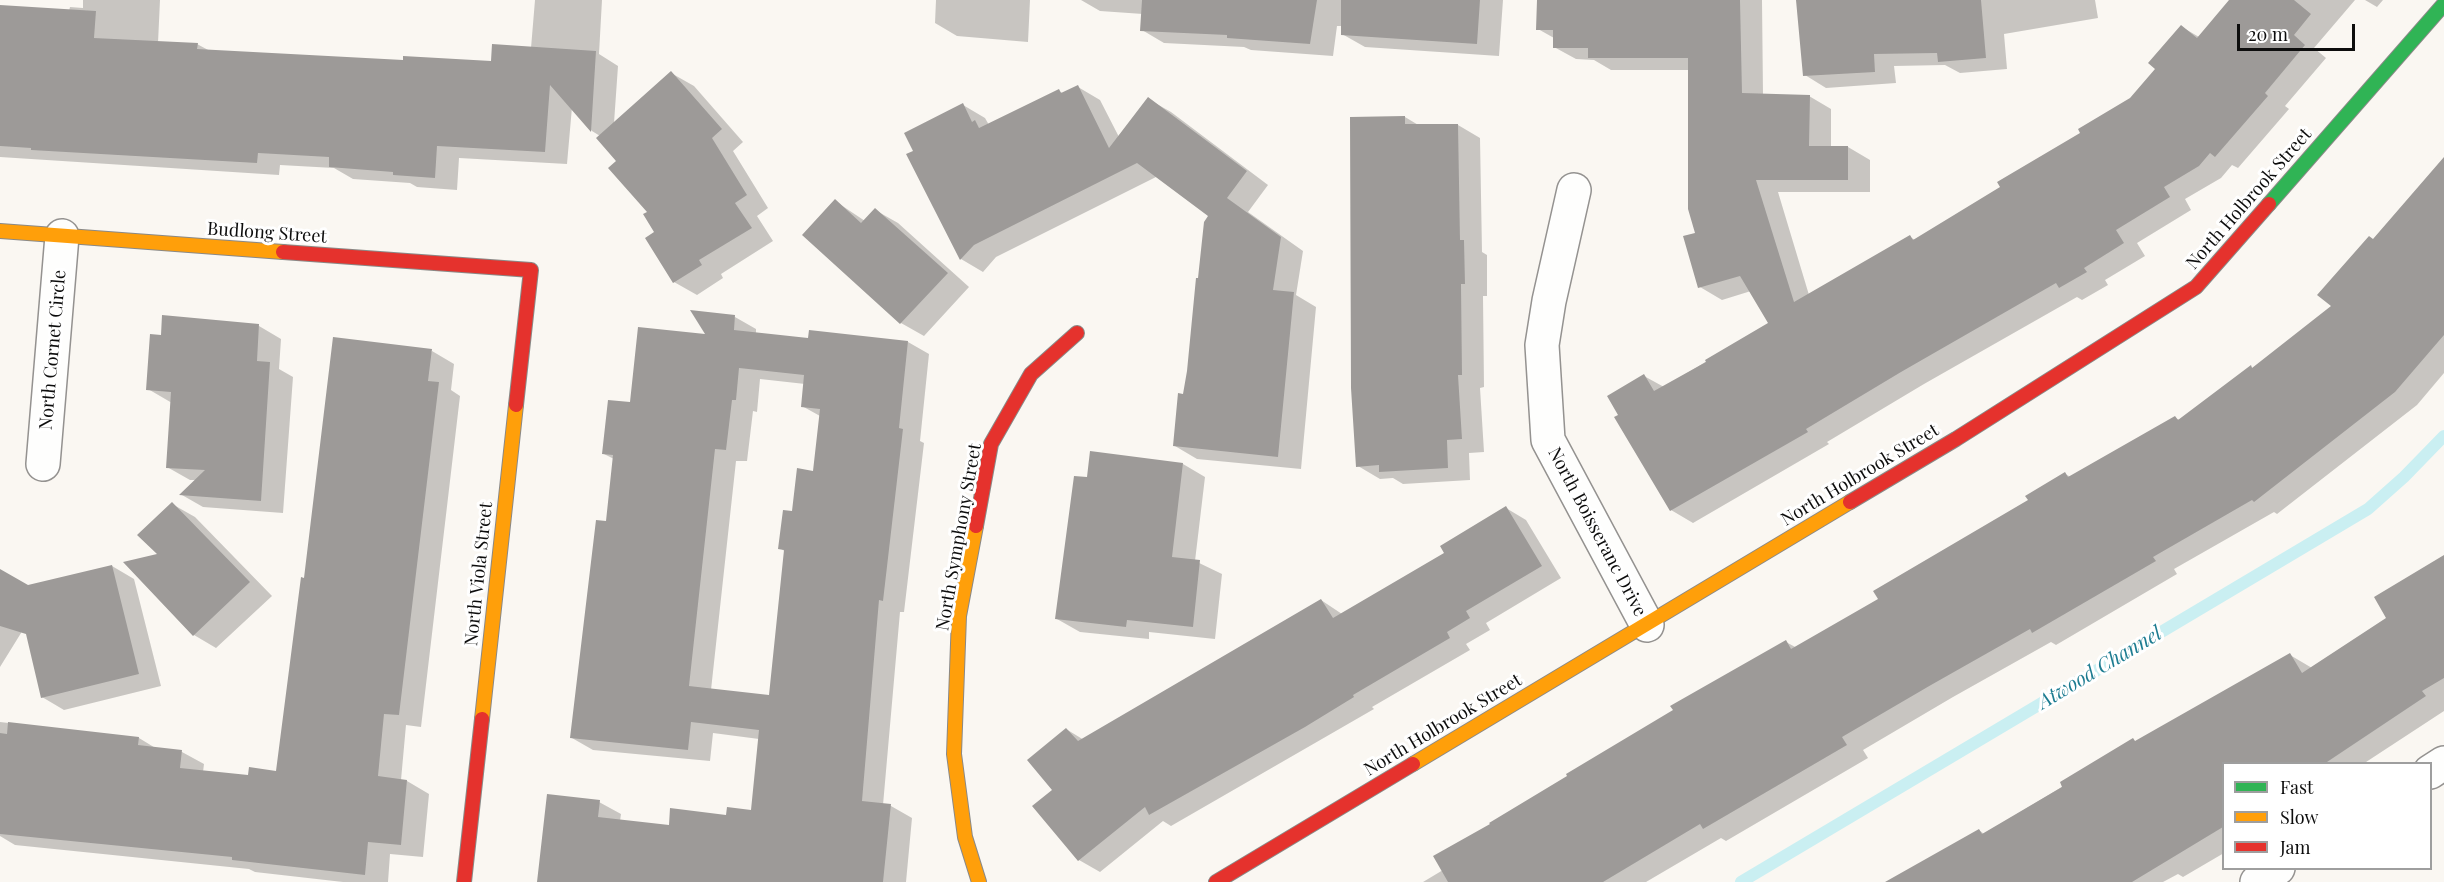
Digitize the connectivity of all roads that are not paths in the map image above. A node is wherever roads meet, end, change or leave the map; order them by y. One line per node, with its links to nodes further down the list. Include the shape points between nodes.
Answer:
1 (2444, 4): 8 (street, North Holbrook Street, via 2196,287 1956,439)
2 (1574, 190): 8 (street, North Boisseranc Drive, via 1548,301 1542,345 1548,440)
3 (0, 231): 4 (street, Budlong Street)
4 (62, 236): 5 (street, Budlong Street); 7 (street, North Cornet Circle)
5 (531, 270): 10 (street, North Viola Street)
6 (1077, 333): 11 (street, North Symphony Street, via 1031,374 991,444 959,616 954,754 965,837)
7 (43, 464)
8 (1647, 625): 12 (street, North Holbrook Street)
9 (2275, 870): 13 (street)
10 (464, 882)
11 (979, 882)
12 (1216, 882)
13 (2257, 882)

